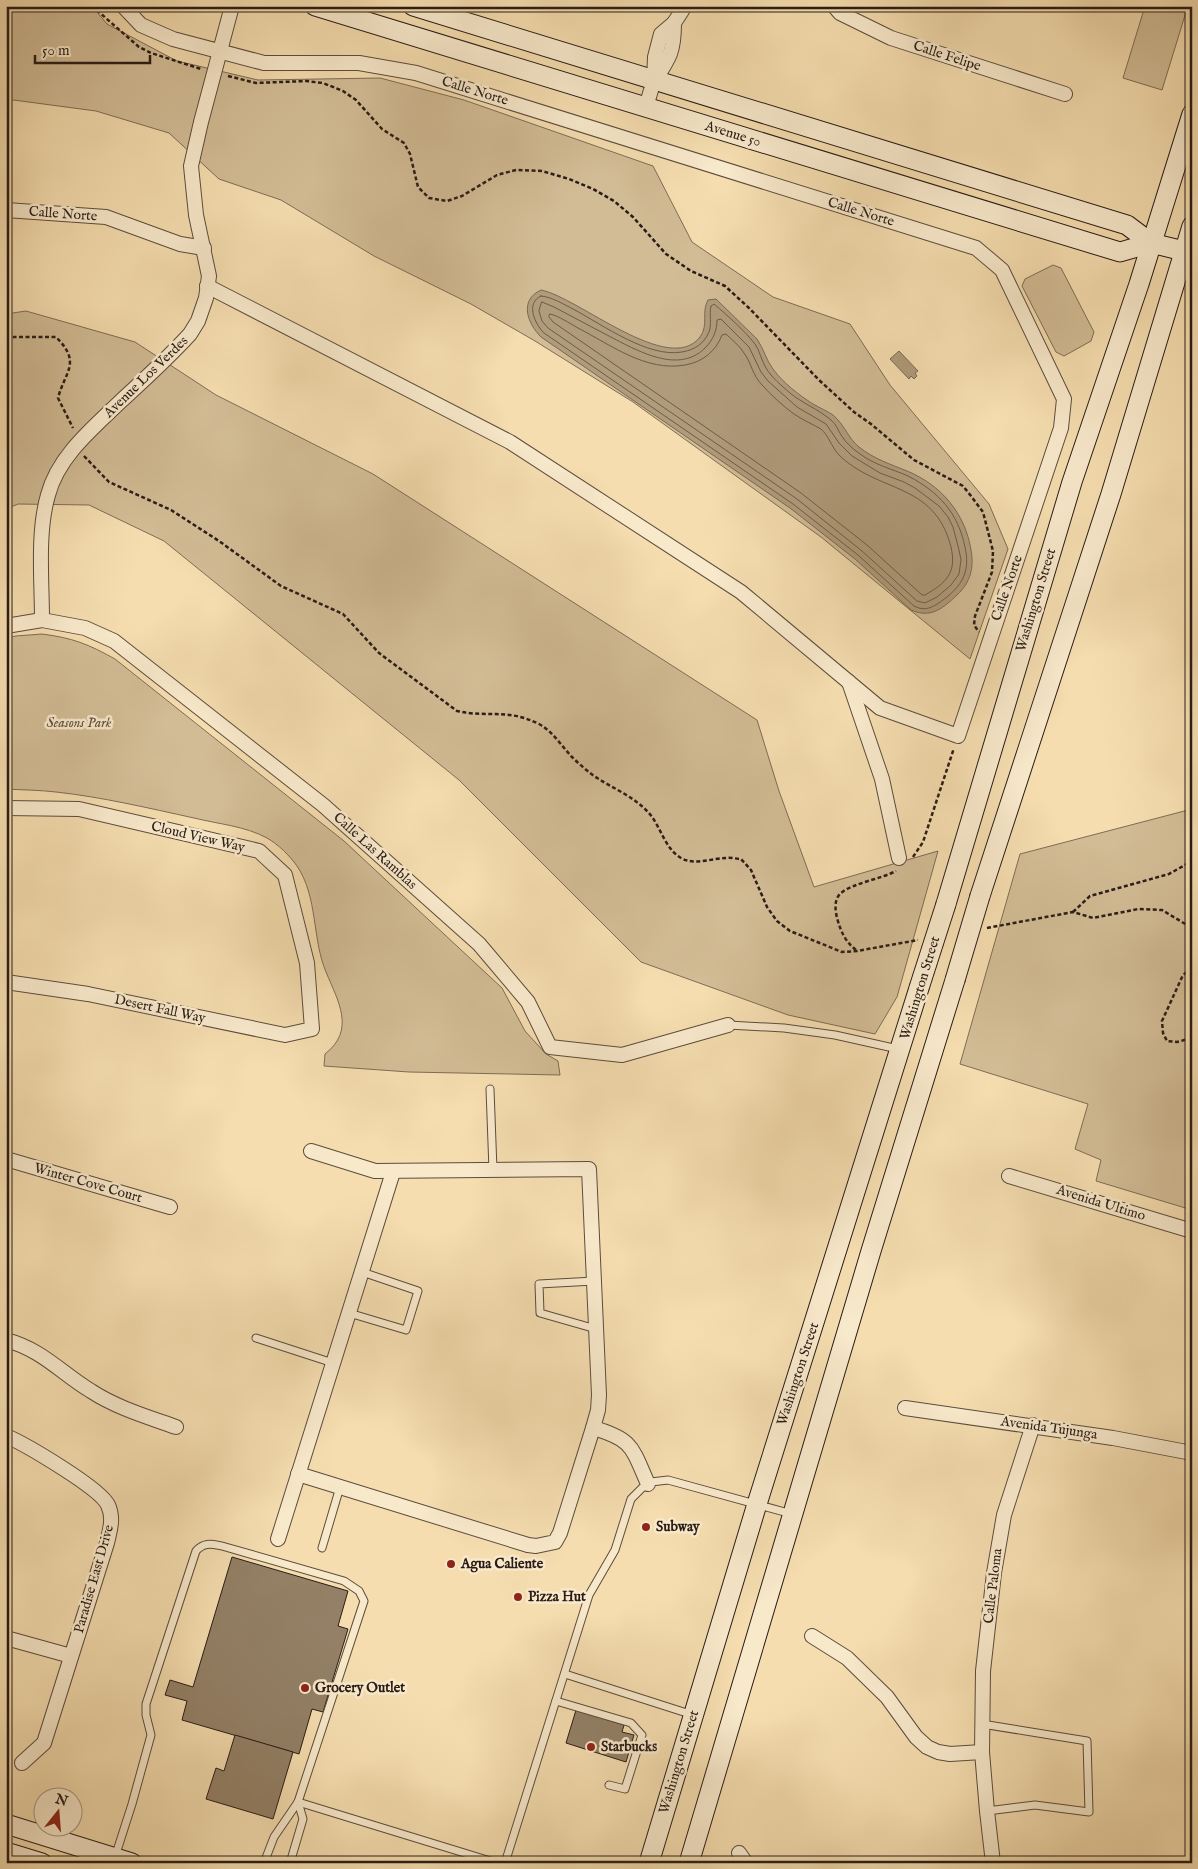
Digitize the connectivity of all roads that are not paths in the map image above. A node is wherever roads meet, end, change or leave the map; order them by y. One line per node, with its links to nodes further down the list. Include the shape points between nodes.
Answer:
1 (123, 6): 7 (street, Calle Norte, via 142,25 173,40)
2 (232, 6): 7 (street, Avenue Los Verdes)
3 (315, 6): 10 (main road, Avenue 50)
4 (685, 6): 8 (street, via 674,23 661,34)
5 (834, 6): 9 (street, Calle Felipe, via 840,13 891,38)
6 (420, 7): 8 (main road, Avenue 50)
7 (221, 52): 15 (street, Avenue Los Verdes, via 191,166 196,215); 20 (street, Calle Norte, via 264,63 359,63 416,73 976,248 1002,270 1064,399 1061,428 958,736 880,708)
8 (654, 80): 10 (street); 14 (main road, Avenue 50, via 1128,225)
9 (1065, 94)
10 (646, 107): 14 (main road, Avenue 50, via 1120,252)
11 (1192, 114): 14 (main road, Washington Street)
12 (6, 210): 15 (street, Calle Norte, via 106,217 180,244)
13 (1192, 226): 16 (main road)
14 (1151, 243): 16 (main road, Avenue 50); 26 (main road, Washington Street, bridge, via 1072,482)
15 (204, 248): 17 (street, Avenue Los Verdes)
16 (1188, 252): 52 (main road, bridge, via 1170,294 1111,494 980,896)
17 (208, 286): 18 (street, Avenue Los Verdes, via 198,321 190,334 79,443 59,470 47,496 42,531); 20 (street, Calle Norte, via 510,442 741,592)
18 (42, 620): 19 (street, Calle Las Ramblas); 24 (street, Calle Las Ramblas, via 85,628 114,641 323,804 479,944 528,1002 550,1047 622,1055)
19 (6, 626)
20 (848, 682): 22 (street, via 882,779)
21 (6, 808): 25 (street, Cloud View Way, via 79,809 259,851 285,875 307,963)
22 (899, 858)
23 (6, 982): 25 (street, Desert Fall Way, via 88,994 285,1035)
24 (728, 1025): 26 (lane, via 835,1035)
25 (312, 1029)
26 (901, 1049): 51 (main road, Washington Street)
27 (490, 1089): 30 (lane)
28 (310, 1151): 31 (street, via 375,1171)
29 (6, 1159): 33 (street, Winter Cove Court)
30 (493, 1170): 31 (street); 36 (street, via 589,1169)
31 (393, 1172): 35 (street)
32 (1009, 1176): 34 (street, Avenida Ultimo)
33 (170, 1207)
34 (1192, 1231)
35 (362, 1272): 37 (street); 37 (lane, via 418,1291 406,1330)
36 (594, 1281): 38 (street); 38 (lane, via 539,1284 540,1313)
37 (349, 1313): 41 (street)
38 (596, 1330): 45 (street, via 598,1410)
39 (256, 1338): 41 (lane)
40 (6, 1340): 44 (street, via 44,1356 91,1392)
41 (333, 1363): 48 (street)
42 (905, 1408): 43 (street, Avenida Tujunga)
43 (1032, 1425): 47 (street, Avenida Tujunga); 61 (street, Calle Paloma, via 1004,1515 994,1573 983,1670)
44 (176, 1427)
45 (593, 1428): 49 (street, via 625,1441); 50 (street, via 560,1533 555,1542 548,1544 528,1546)
46 (6, 1436): 57 (street, Paradise East Drive, via 84,1482 100,1494 111,1514 107,1543)
47 (1192, 1453)
48 (298, 1474): 50 (street); 53 (street)
49 (648, 1484): 51 (lane, via 668,1480); 58 (lane, via 631,1499 614,1550 590,1595)
50 (340, 1487): 54 (lane)
51 (757, 1504): 52 (lane); 60 (main road, Washington Street)
52 (792, 1514): 76 (main road)
53 (278, 1539)
54 (322, 1548)
55 (812, 1636): 62 (street, via 847,1658 887,1697 927,1747 950,1754)
56 (6, 1638): 57 (street)
57 (71, 1656): 63 (street, Paradise East Drive, via 44,1743)
58 (565, 1674): 59 (lane); 60 (lane)
59 (556, 1701): 64 (lane, via 631,1723 642,1735 625,1789); 74 (lane)
60 (693, 1715): 75 (main road, Washington Street)
61 (982, 1724): 62 (street, Calle Paloma); 66 (lane, via 1087,1741 1089,1812 1036,1805)
62 (982, 1752): 66 (street, Calle Paloma)
63 (22, 1763)
64 (608, 1785)
65 (298, 1802): 69 (lane, via 364,1601 359,1591 344,1581 222,1546 201,1545 196,1551 146,1704 151,1735 132,1804); 71 (lane, via 274,1837); 72 (lane, via 304,1819); 73 (lane)
66 (987, 1811): 77 (street, Calle Paloma)
67 (6, 1824): 69 (main road)
68 (6, 1852): 70 (main road)
69 (123, 1860)
70 (42, 1863)
71 (264, 1863)
72 (290, 1863)
73 (496, 1863)
74 (505, 1863)
75 (649, 1863)
76 (689, 1863)
77 (993, 1863)

